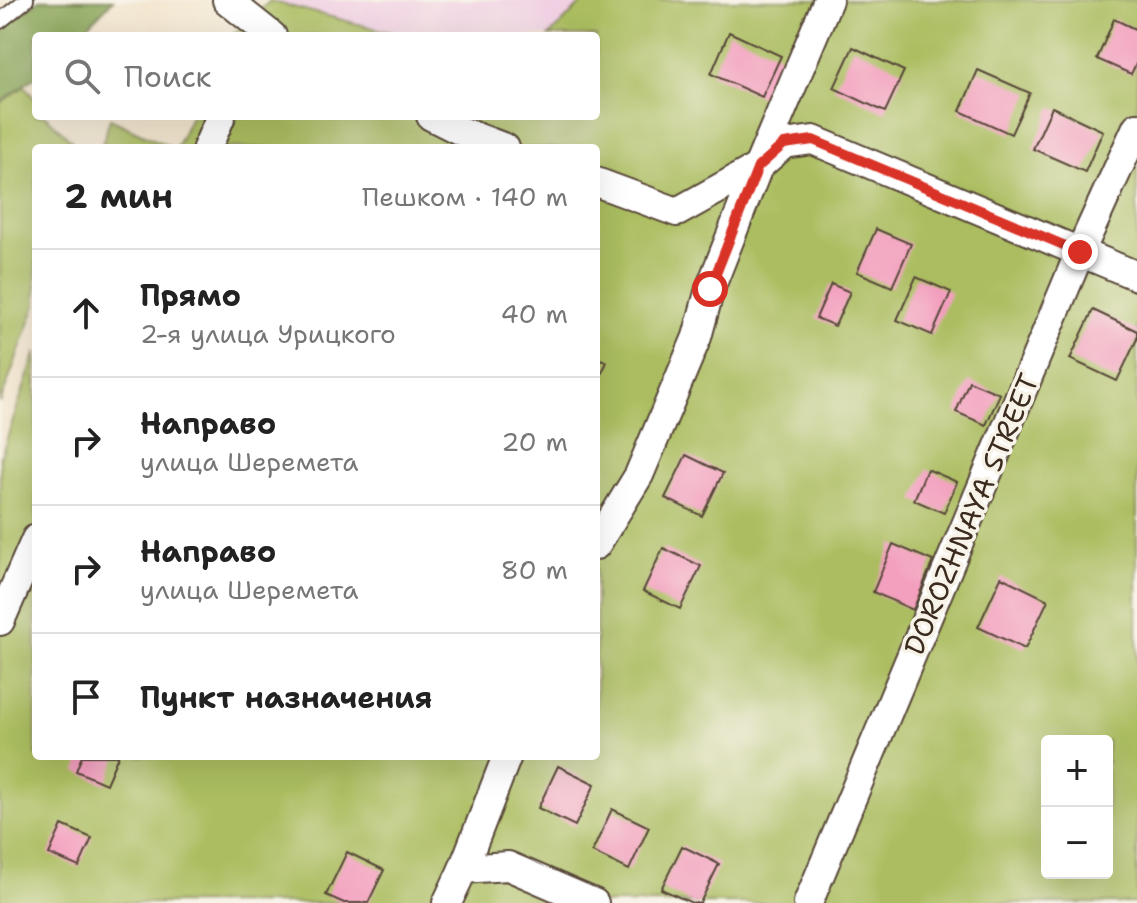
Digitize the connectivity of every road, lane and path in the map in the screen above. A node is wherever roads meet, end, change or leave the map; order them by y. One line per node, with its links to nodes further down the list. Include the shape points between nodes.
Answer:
1 (26, 0): 4 (lane)
2 (227, 0): 5 (street)
3 (828, 0): 11 (street)
4 (0, 21)
5 (262, 32)
6 (219, 120): 9 (street)
7 (439, 120): 10 (street)
8 (1137, 127): 13 (street, DOROZHNAYA STREET)
9 (209, 144)
10 (494, 144)
11 (758, 167): 12 (street, via 677,212); 13 (street, via 784,144 813,140); 15 (street, via 697,337 639,475)
12 (600, 183)
13 (1080, 252): 14 (street); 22 (street, DOROZHNAYA STREET)
14 (1137, 276)
15 (600, 538)
16 (32, 548): 17 (street)
17 (0, 621)
18 (505, 760): 19 (street)
19 (463, 869): 20 (street); 21 (street, via 508,866)
20 (447, 903)
21 (594, 903)
22 (808, 903)

